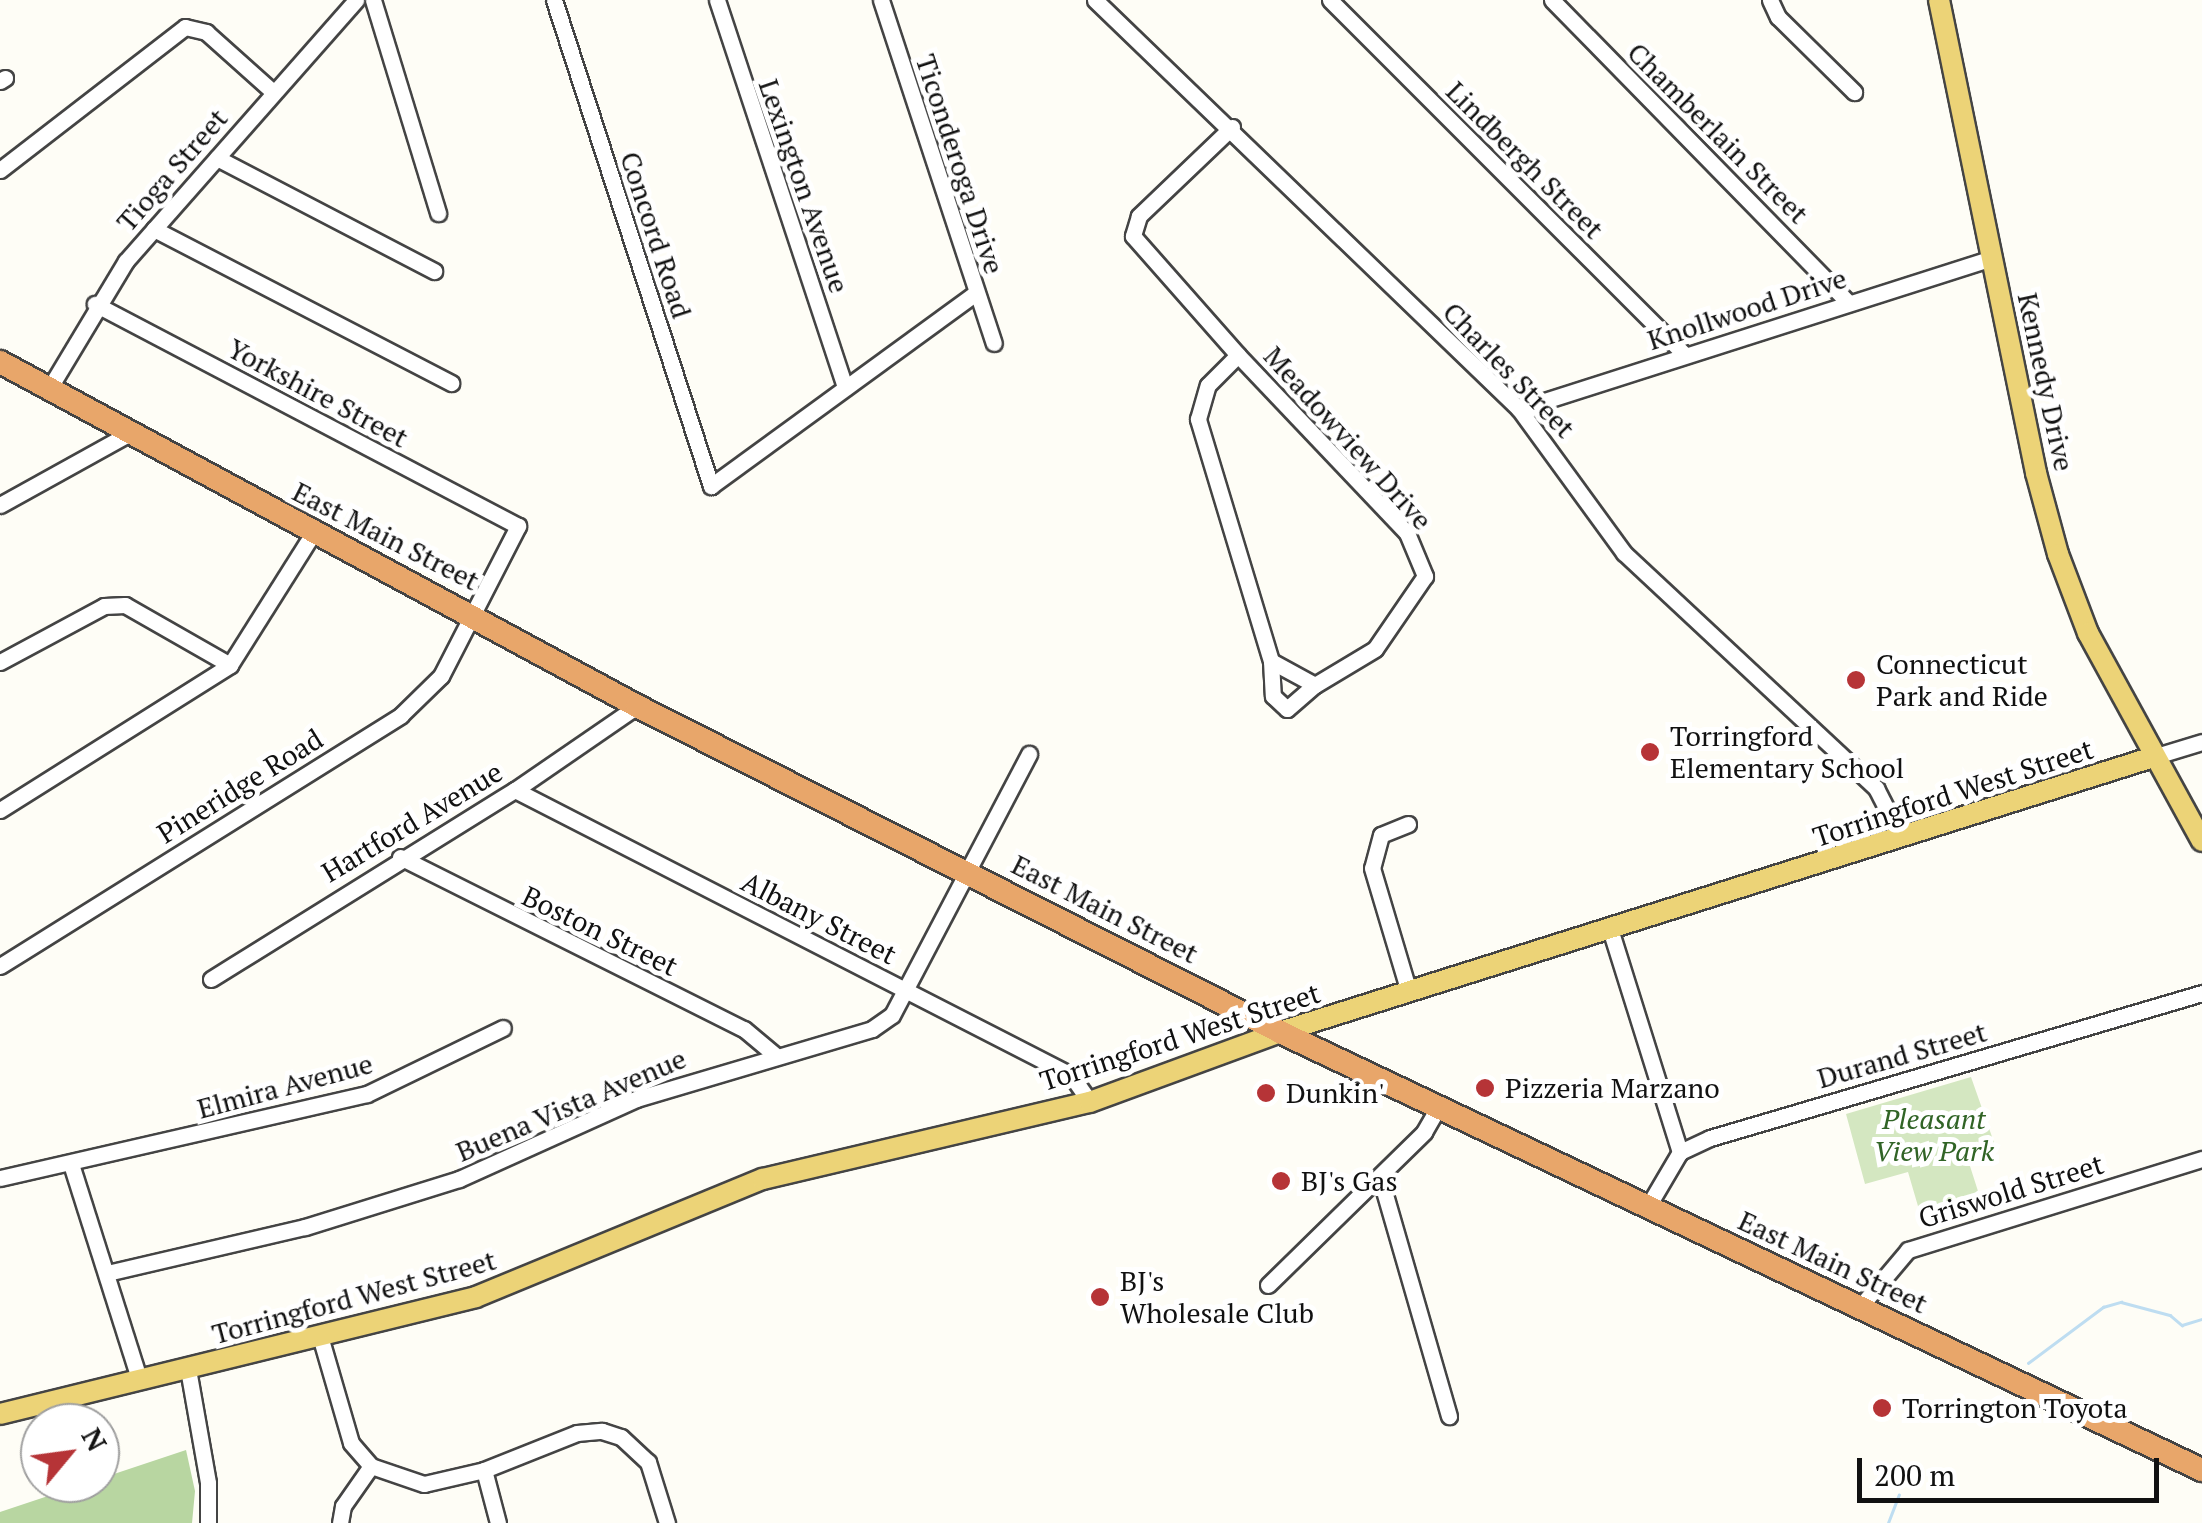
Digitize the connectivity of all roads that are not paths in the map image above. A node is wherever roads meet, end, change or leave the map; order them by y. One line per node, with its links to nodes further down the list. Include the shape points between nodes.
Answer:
1 (356, 0): 11 (street, Tioga Street)
2 (372, 0): 16 (street)
3 (554, 0): 28 (street, Concord Road, via 710,486)
4 (717, 0): 28 (street, Lexington Avenue)
5 (881, 0): 20 (street, Ticonderoga Drive)
6 (1095, 0): 13 (street, Charles Street)
7 (1330, 0): 25 (street, Lindbergh Street)
8 (1552, 0): 21 (street, Chamberlain Street)
9 (1770, 0): 12 (street, via 1778,17)
10 (1939, 0): 18 (main road, Kennedy Drive)
11 (273, 92): 14 (street, Tioga Street); 15 (street, via 206,32 185,27)
12 (1854, 92)
13 (1232, 128): 24 (street, Meadowview Drive, via 1139,216 1133,236); 30 (street, Charles Street)
14 (217, 158): 17 (street, Tioga Street); 19 (street)
15 (0, 170)
16 (438, 214)
17 (154, 230): 22 (street, Tioga Street); 27 (street)
18 (1992, 258): 21 (street, Knollwood Drive); 43 (main road, Kennedy Drive, via 2058,554 2088,633)
19 (434, 271)
20 (976, 292): 23 (street, Ticonderoga Drive); 28 (street)
21 (1848, 302): 25 (street, Knollwood Drive)
22 (95, 304): 29 (street, Tioga Street); 33 (street, Yorkshire Street)
23 (994, 342)
24 (1238, 354): 36 (street, Meadowview Drive, via 1208,385 1198,419); 39 (street, Meadowview Drive, via 1407,533 1424,576 1376,649)
25 (1685, 355): 30 (street, Knollwood Drive)
26 (0, 362): 29 (highway, East Main Street)
27 (451, 383)
28 (845, 387)
29 (49, 389): 31 (highway, East Main Street)
30 (1518, 409): 47 (street, Charles Street, via 1554,449 1624,554 1876,788)
31 (128, 434): 32 (street); 34 (highway, East Main Street)
32 (0, 506)
33 (518, 526): 35 (street, Pineridge Road)
34 (313, 533): 35 (highway, East Main Street); 38 (street)
35 (475, 616): 40 (highway, East Main Street); 52 (street, Pineridge Road, via 441,676 401,715)
36 (1271, 661): 39 (street); 39 (street, Meadowview Drive, via 1273,696 1287,709)
37 (0, 662): 38 (street, via 104,606 124,605)
38 (230, 666): 45 (street)
39 (1315, 685)
40 (638, 706): 44 (street, Hartford Avenue); 50 (highway, East Main Street)
41 (2202, 742): 43 (street, Torringford West Street)
42 (1028, 754): 50 (street, Buena Vista Avenue)
43 (2153, 757): 47 (main road, Torringford West Street); 48 (main road, Kennedy Drive)
44 (515, 790): 49 (street, Hartford Avenue); 54 (street, Albany Street)
45 (0, 810)
46 (1408, 824): 55 (street, via 1381,835 1372,868)
47 (1901, 838): 51 (main road, Torringford West Street)
48 (2202, 840)
49 (400, 856): 53 (street, Hartford Avenue); 59 (street, Boston Street, via 744,1029)
50 (970, 872): 54 (street, Buena Vista Avenue); 58 (highway, East Main Street)
51 (1611, 932): 55 (main road, Torringford West Street); 62 (street)
52 (0, 966)
53 (211, 979)
54 (904, 990): 59 (street, Buena Vista Avenue, via 892,1015 872,1029); 60 (street, Albany Street, via 1071,1074)
55 (1409, 992): 58 (main road, Torringford West Street)
56 (2202, 992): 62 (street, Durand Street)
57 (503, 1028): 64 (street, Elmira Avenue, via 367,1094)
58 (1280, 1032): 60 (main road, Torringford West Street); 61 (highway, East Main Street)
59 (774, 1054): 68 (street, Buena Vista Avenue, via 636,1099 459,1180 305,1227)
60 (1090, 1102): 71 (main road, Torringford West Street, via 763,1178 476,1298)
61 (1438, 1108): 66 (street); 67 (highway, East Main Street)
62 (1680, 1152): 67 (street)
63 (2202, 1159): 70 (street, Griswold Street, via 1908,1250)
64 (71, 1164): 65 (street, Elmira Avenue); 68 (street)
65 (0, 1178)
66 (1380, 1178): 69 (street); 75 (street)
67 (1647, 1208): 70 (highway, East Main Street)
68 (107, 1273): 73 (street)
69 (1268, 1285)
70 (1859, 1308): 78 (highway, East Main Street)
71 (320, 1336): 72 (main road, Torringford West Street); 76 (street, via 351,1443)
72 (188, 1369): 73 (main road, Torringford West Street); 79 (street, via 208,1483)
73 (139, 1379): 74 (main road, Torringford West Street)
74 (0, 1414)
75 (1449, 1416)
76 (371, 1466): 77 (street, via 424,1484); 80 (street, via 343,1506)
77 (484, 1470): 81 (street); 82 (street, via 577,1433 621,1437 648,1462)
78 (2202, 1470)
79 (208, 1523)
80 (340, 1523)
81 (498, 1523)
82 (667, 1523)

